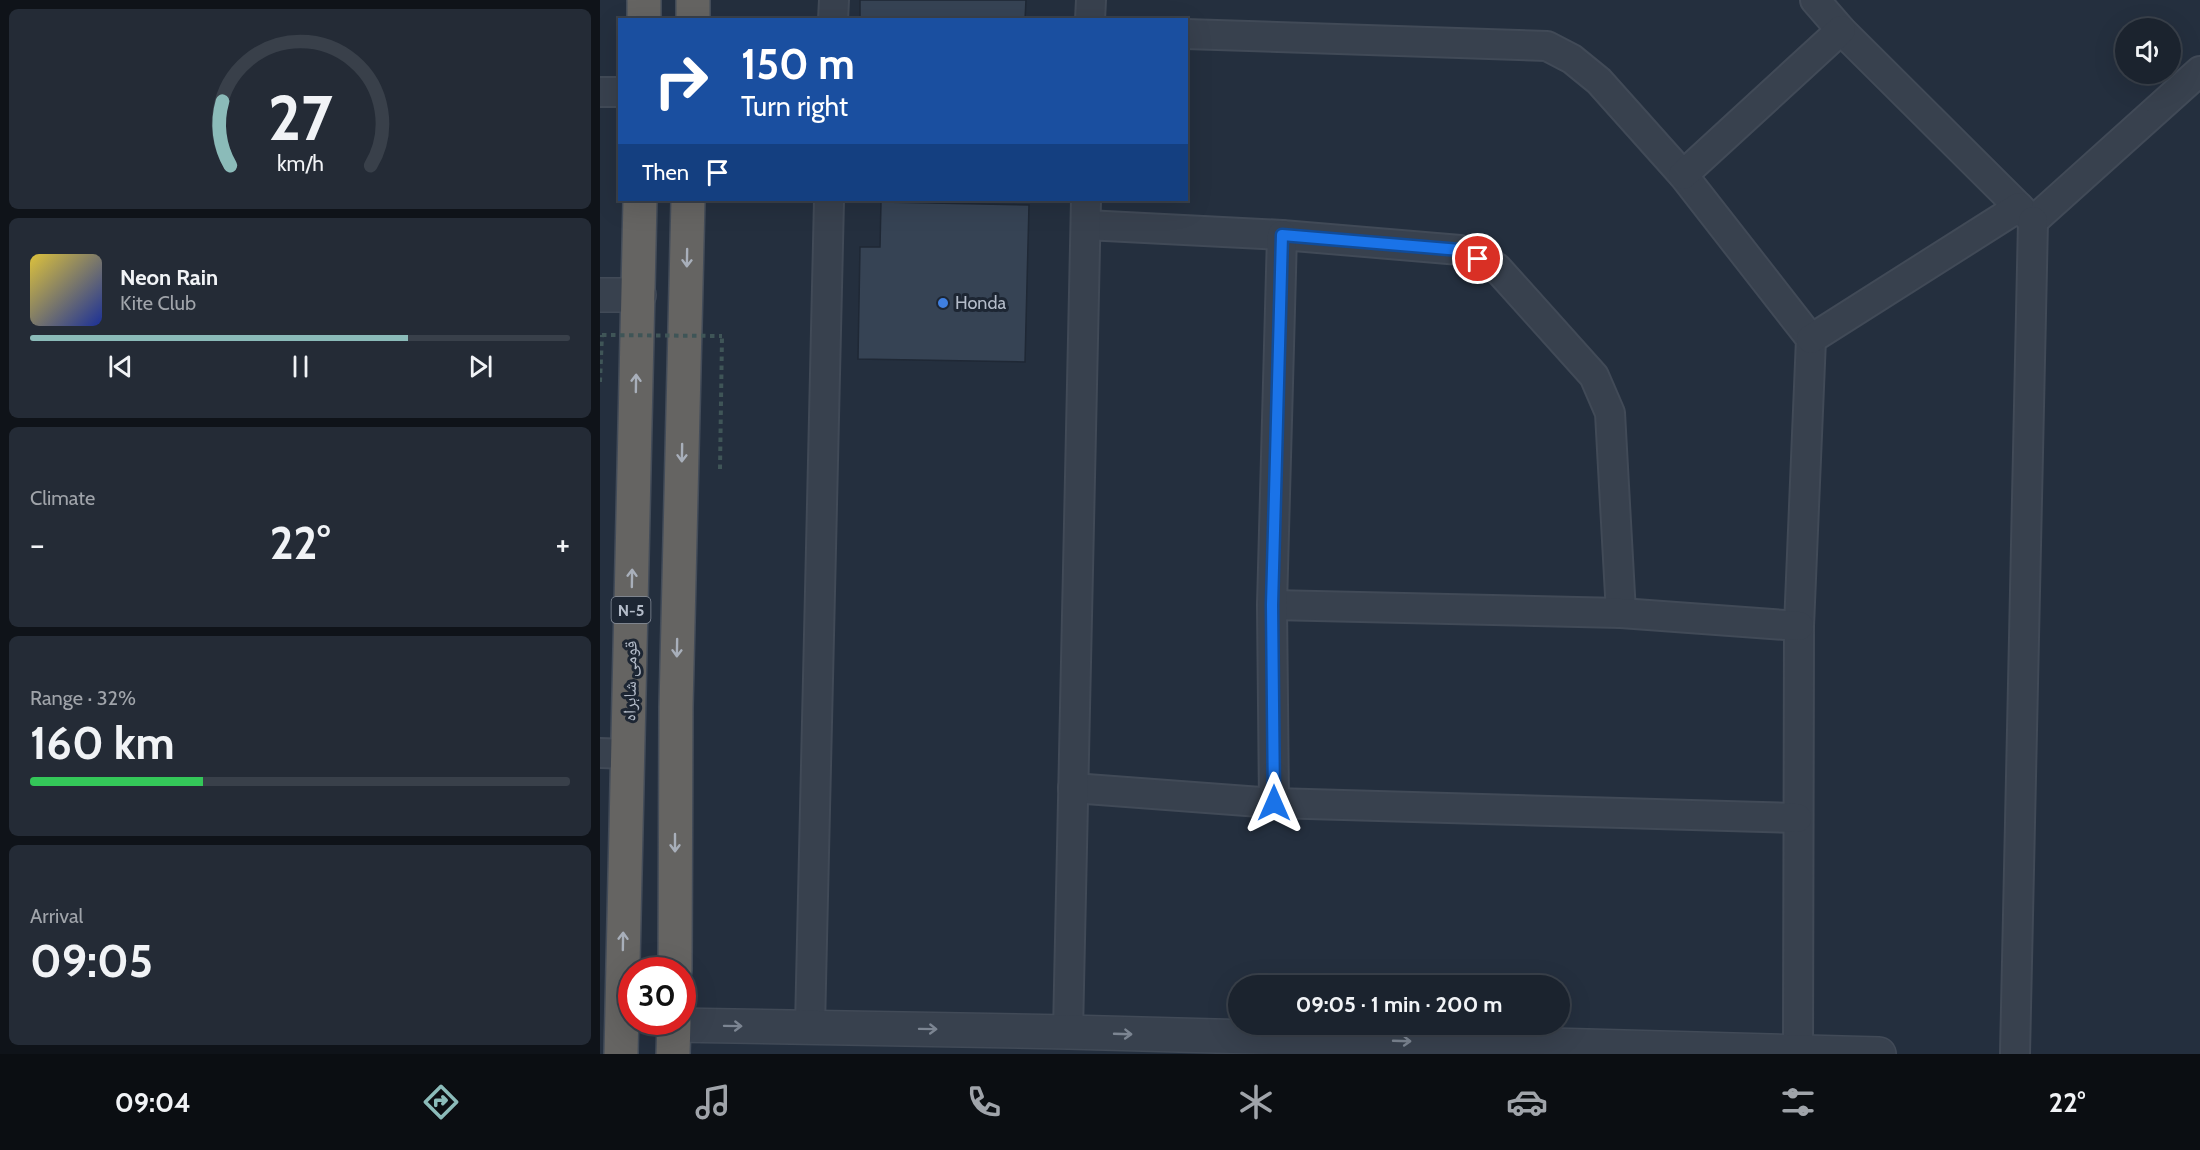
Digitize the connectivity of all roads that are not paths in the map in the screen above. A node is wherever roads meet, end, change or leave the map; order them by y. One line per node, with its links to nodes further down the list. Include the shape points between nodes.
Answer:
1 (644, 0): 6 (highway)
2 (693, 0): 7 (highway)
3 (834, 0): 8 (street)
4 (1091, 0): 9 (street)
5 (1815, 0): 10 (street)
6 (644, 18)
7 (693, 18)
8 (833, 18)
9 (1090, 18)
10 (1841, 30): 15 (street); 20 (street)
11 (1188, 34): 15 (street, via 1547,46 1572,59 1599,81)
12 (2200, 71): 20 (street)
13 (600, 92): 14 (street)
14 (618, 92)
15 (1683, 175): 24 (street)
16 (640, 201): 23 (highway, قومی شاہراہ / N-5)
17 (688, 201): 32 (highway, one-way to 32, via 676,707)
18 (829, 201): 34 (street)
19 (1086, 212): 21 (street); 29 (street)
20 (2026, 214): 24 (street); 41 (street)
21 (1282, 235): 25 (street); 26 (street, via 1460,250 1497,268 1579,359 1594,376 1610,413)
22 (600, 295): 23 (street)
23 (639, 295): 28 (highway, قومی شاہراہ / N-5, one-way to 23)
24 (1810, 339): 27 (street)
25 (1272, 605): 26 (street); 30 (street)
26 (1621, 613): 27 (street)
27 (1799, 626): 31 (street)
28 (614, 753): 33 (highway, قومی شاہراہ / N-5, one-way to 28)
29 (1073, 788): 30 (street); 35 (street)
30 (1274, 803): 31 (street)
31 (1797, 818): 38 (street)
32 (675, 957)
33 (611, 1020): 39 (highway, قومی شاہراہ / N-5)
34 (810, 1027): 35 (street, one-way to 35); 36 (street, one-way to 34)
35 (1068, 1032): 37 (street, one-way to 37)
36 (696, 1033)
37 (1637, 1051): 38 (street)
38 (1785, 1053): 40 (street)
39 (621, 1054)
40 (1880, 1054)
41 (2015, 1054)

